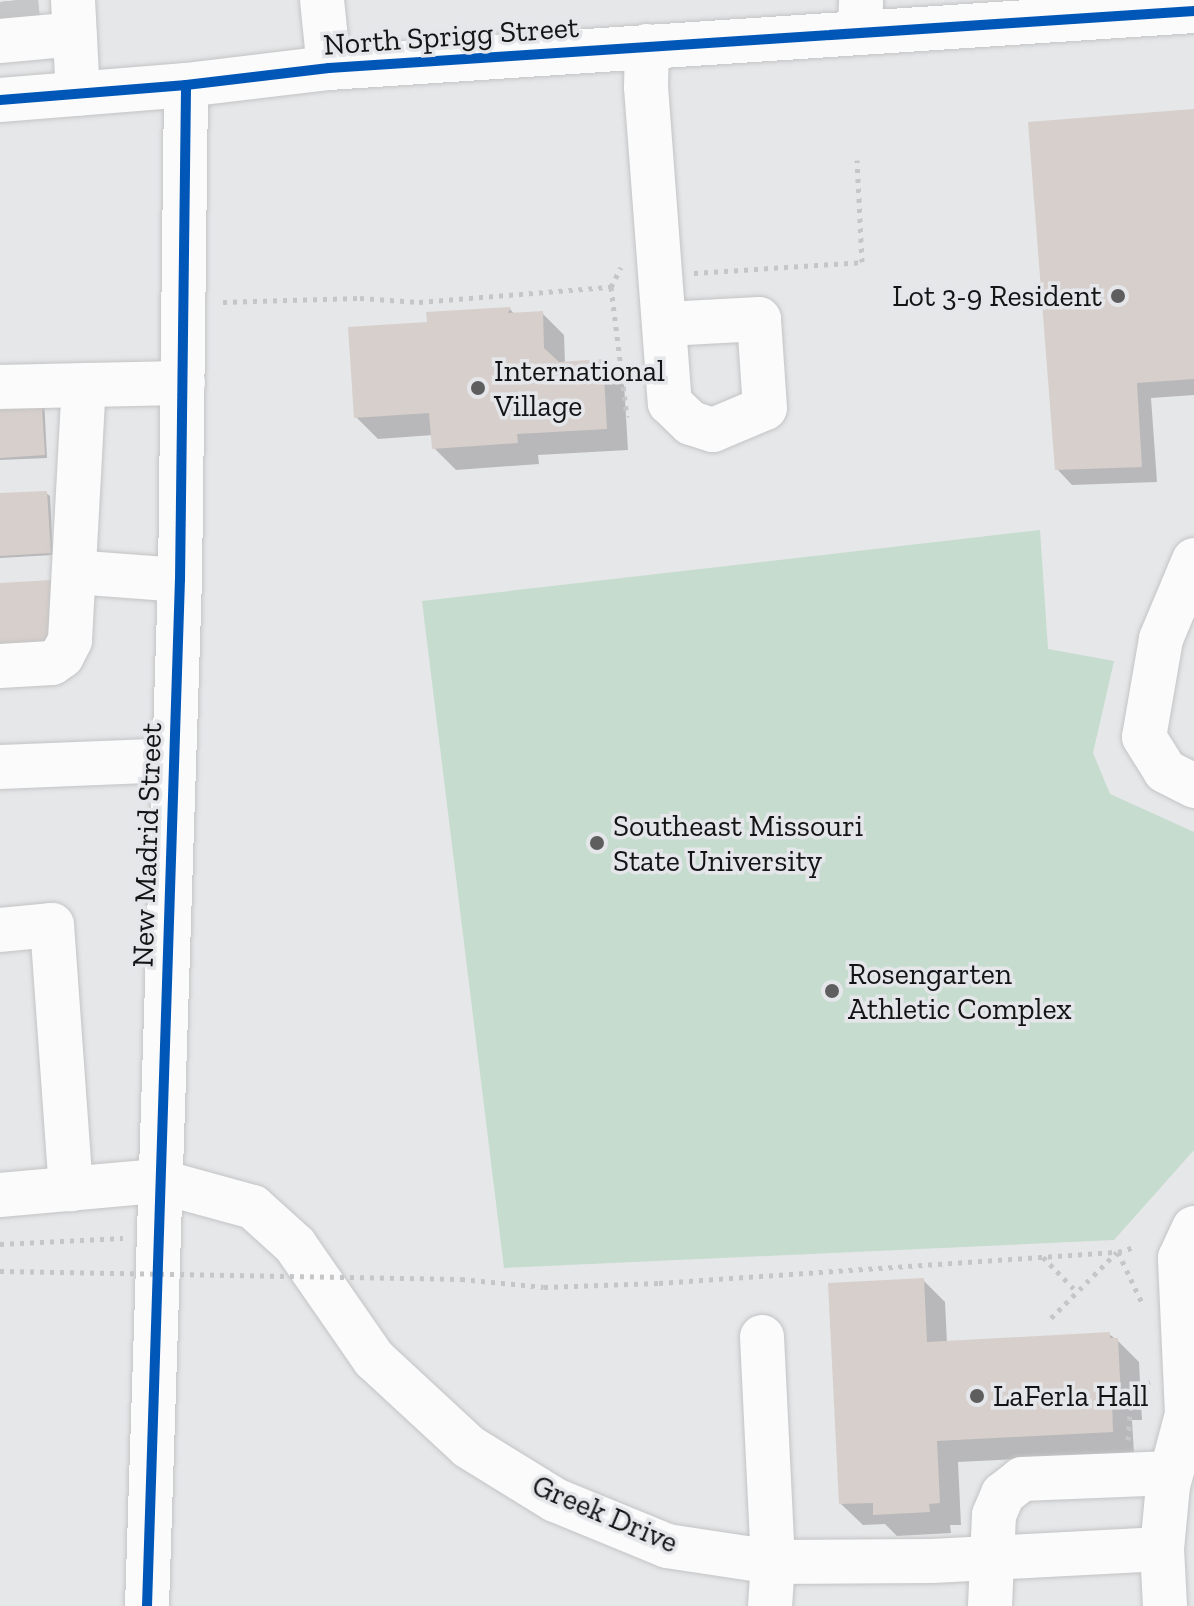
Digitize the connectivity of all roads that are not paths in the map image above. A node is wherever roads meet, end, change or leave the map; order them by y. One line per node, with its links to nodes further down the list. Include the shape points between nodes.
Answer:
1 (322, 0): 8 (street)
2 (1026, 10): 3 (street, North Sprigg Street); 4 (street, North Sprigg Street)
3 (1194, 11)
4 (860, 16): 7 (street, North Sprigg Street)
5 (74, 17): 6 (street); 10 (street)
6 (12, 33)
7 (647, 46): 8 (street, North Sprigg Street); 12 (street)
8 (329, 68): 9 (street, North Sprigg Street)
9 (186, 85): 10 (street, North Sprigg Street); 13 (street, New Madrid Street)
10 (78, 94): 11 (street, North Sprigg Street)
11 (0, 100)
12 (666, 324)
13 (183, 383): 14 (street); 18 (street, New Madrid Street)
14 (84, 385): 15 (street); 17 (street)
15 (0, 387)
16 (1194, 560): 22 (street, via 1161,639 1144,737 1165,771)
17 (74, 572): 18 (street); 19 (street, via 70,640 62,656 52,663)
18 (180, 580): 20 (street, New Madrid Street)
19 (0, 666)
20 (174, 760): 21 (street); 24 (street, New Madrid Street)
21 (0, 767)
22 (1194, 786)
23 (0, 930): 25 (street, via 52,925)
24 (158, 1181): 25 (street); 32 (street, Greek Drive, via 253,1207 295,1245 374,1359 481,1455 555,1500 667,1546); 33 (street, New Madrid Street)
25 (71, 1189): 26 (street)
26 (0, 1195)
27 (1194, 1228): 29 (street, via 1180,1258 1187,1414)
28 (762, 1337): 32 (street)
29 (1171, 1473): 30 (street); 31 (street, via 1022,1479 1003,1494 994,1515)
30 (1162, 1549): 31 (street, Greek Drive); 36 (street)
31 (991, 1558): 32 (street, Greek Drive); 35 (street)
32 (773, 1562): 34 (street)
33 (147, 1606)
34 (770, 1606)
35 (990, 1606)
36 (1165, 1606)

